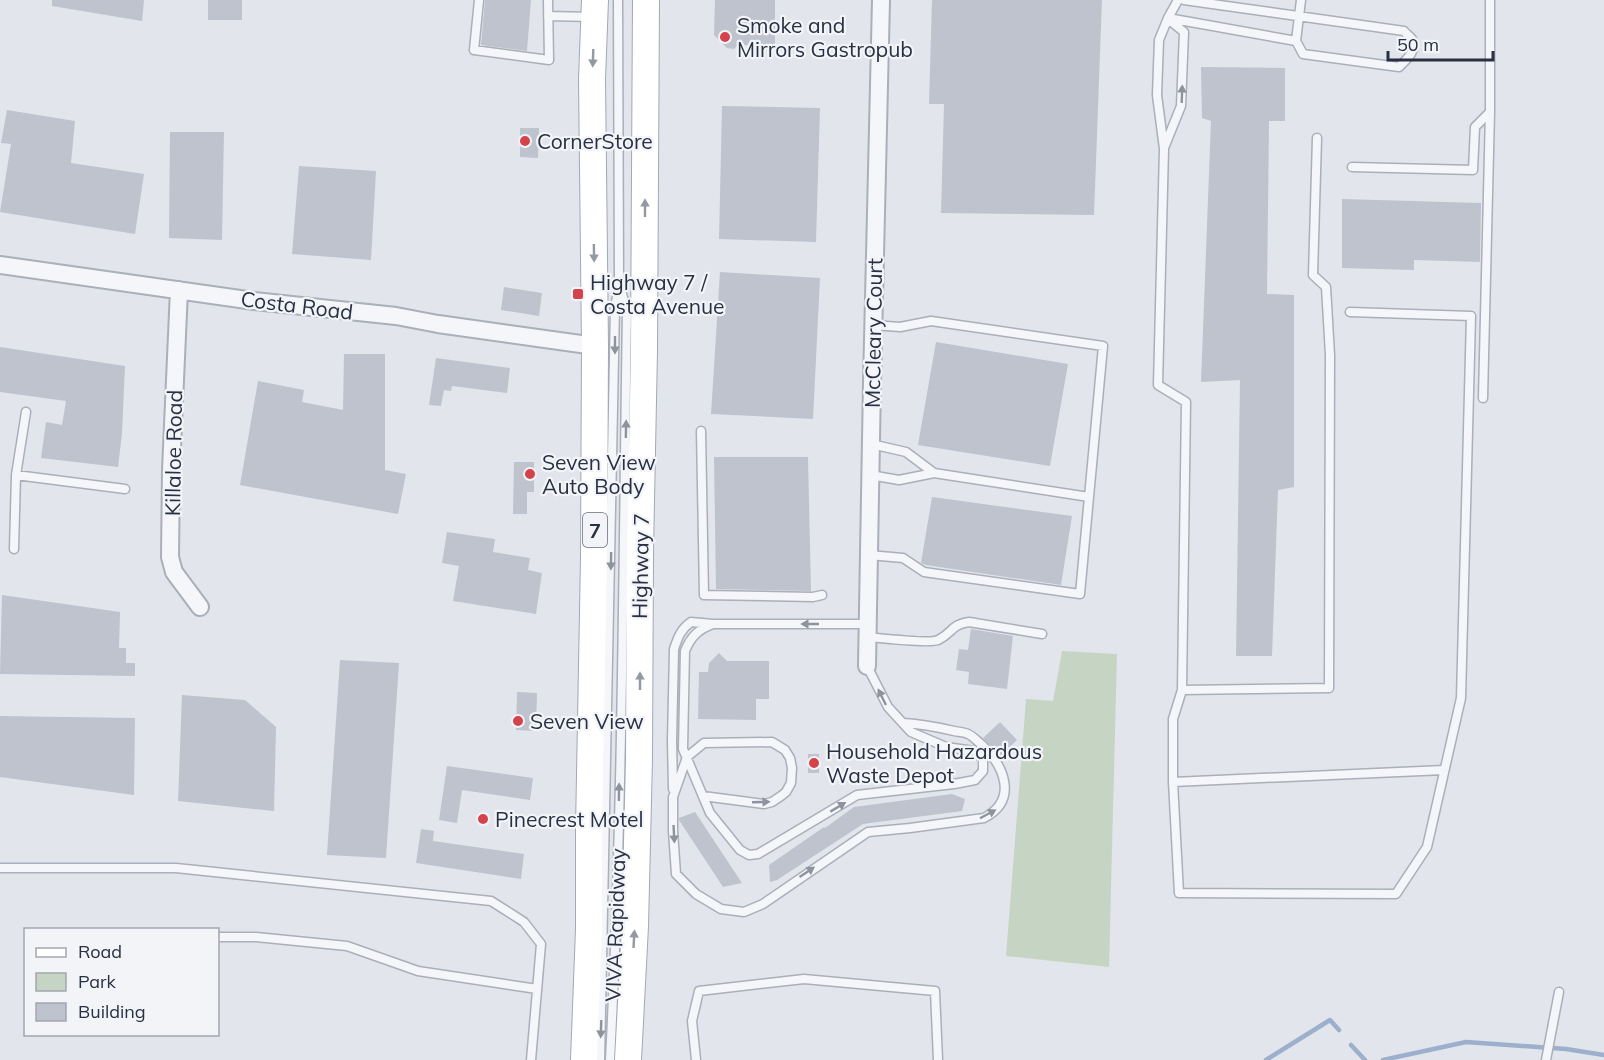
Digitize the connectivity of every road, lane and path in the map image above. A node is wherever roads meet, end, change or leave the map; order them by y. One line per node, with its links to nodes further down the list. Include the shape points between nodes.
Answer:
1 (479, 0): 11 (lane, via 474,50 549,60)
2 (548, 0): 11 (lane)
3 (618, 0): 20 (lane, VIVA Rapidway)
4 (645, 0): 57 (main road, Highway 7, one-way to 4, via 639,759)
5 (881, 0): 23 (street, McCleary Court)
6 (1178, 0): 13 (lane)
7 (1184, 0): 12 (lane)
8 (1301, 0): 12 (lane)
9 (1490, 0): 15 (lane)
10 (594, 9): 11 (lane); 24 (main road, 7, one-way to 24)
11 (548, 16)
12 (1299, 17): 14 (lane); 14 (lane, via 1404,31 1412,39 1413,47 1399,67 1303,54)
13 (1168, 18): 14 (lane); 17 (lane, via 1159,40 1156,95); 17 (lane, one-way to 13, via 1181,106 1184,32)
14 (1296, 41)
15 (1490, 112): 18 (lane, via 1474,127 1473,170); 25 (lane)
16 (1317, 138): 42 (lane, via 1313,275 1326,287 1330,355 1329,688)
17 (1164, 149): 42 (lane, via 1158,385 1186,402)
18 (1352, 167)
19 (0, 265): 21 (street, Costa Road)
20 (620, 287): 55 (lane, VIVA Rapidway, one-way to 55, via 615,308); 56 (lane, VIVA Rapidway, one-way to 20, via 621,719 627,311)
21 (179, 290): 24 (street, Costa Road, via 396,316); 37 (street, Killaloe Road, via 170,557 174,572)
22 (1350, 312): 45 (lane, via 1471,316 1461,698)
23 (873, 325): 28 (street, McCleary Court); 33 (lane, via 900,327 931,321 1103,346)
24 (595, 346): 54 (main road, 7)
25 (1483, 398)
26 (26, 412): 30 (lane)
27 (701, 431): 36 (lane, via 704,595)
28 (871, 444): 29 (lane, via 906,452); 31 (street, McCleary Court)
29 (934, 474): 31 (lane, via 899,480); 33 (lane)
30 (16, 475): 32 (lane); 34 (lane)
31 (870, 475): 35 (street, McCleary Court)
32 (126, 489)
33 (1089, 497): 35 (lane, via 1080,594 924,572 903,558)
34 (14, 549)
35 (869, 555): 39 (street, McCleary Court)
36 (822, 595)
37 (200, 607)
38 (713, 624): 39 (lane, one-way to 38); 44 (lane, via 695,633 685,651 683,749); 48 (lane, via 691,622 678,636 674,649)
39 (868, 631): 40 (lane, via 936,642 958,624 969,622); 41 (street, McCleary Court)
40 (1042, 634)
41 (867, 666): 43 (lane, one-way to 41, via 888,707)
42 (1182, 690): 46 (lane, via 1173,719)
43 (904, 723): 47 (lane, one-way to 43, via 710,813 748,855 758,854 857,795 954,784 975,780 983,771 983,759 974,751 946,747 923,738); 48 (lane, one-way to 43, via 676,874 696,894 721,909 744,912 763,904 868,832 984,818 994,812 1003,801 1005,790 1003,776 987,750 968,734)
44 (687, 757): 47 (lane); 47 (lane, one-way to 44, via 772,802 791,783 790,758 772,742 704,744); 48 (lane)
45 (1444, 770): 46 (lane); 46 (lane, via 1427,847 1396,894 1179,894)
46 (1173, 782)
47 (703, 796)
48 (673, 797)
49 (0, 868): 51 (lane, via 176,868 491,901 525,922 541,944)
50 (219, 936): 51 (lane, via 347,946 418,971)
51 (537, 989): 53 (lane)
52 (1559, 992): 60 (lane)
53 (531, 1060)
54 (584, 1060)
55 (600, 1060)
56 (610, 1060)
57 (628, 1060)
58 (696, 1060): 59 (lane, via 692,1021 699,991 804,979 935,991)
59 (938, 1060)
60 (1546, 1060)

